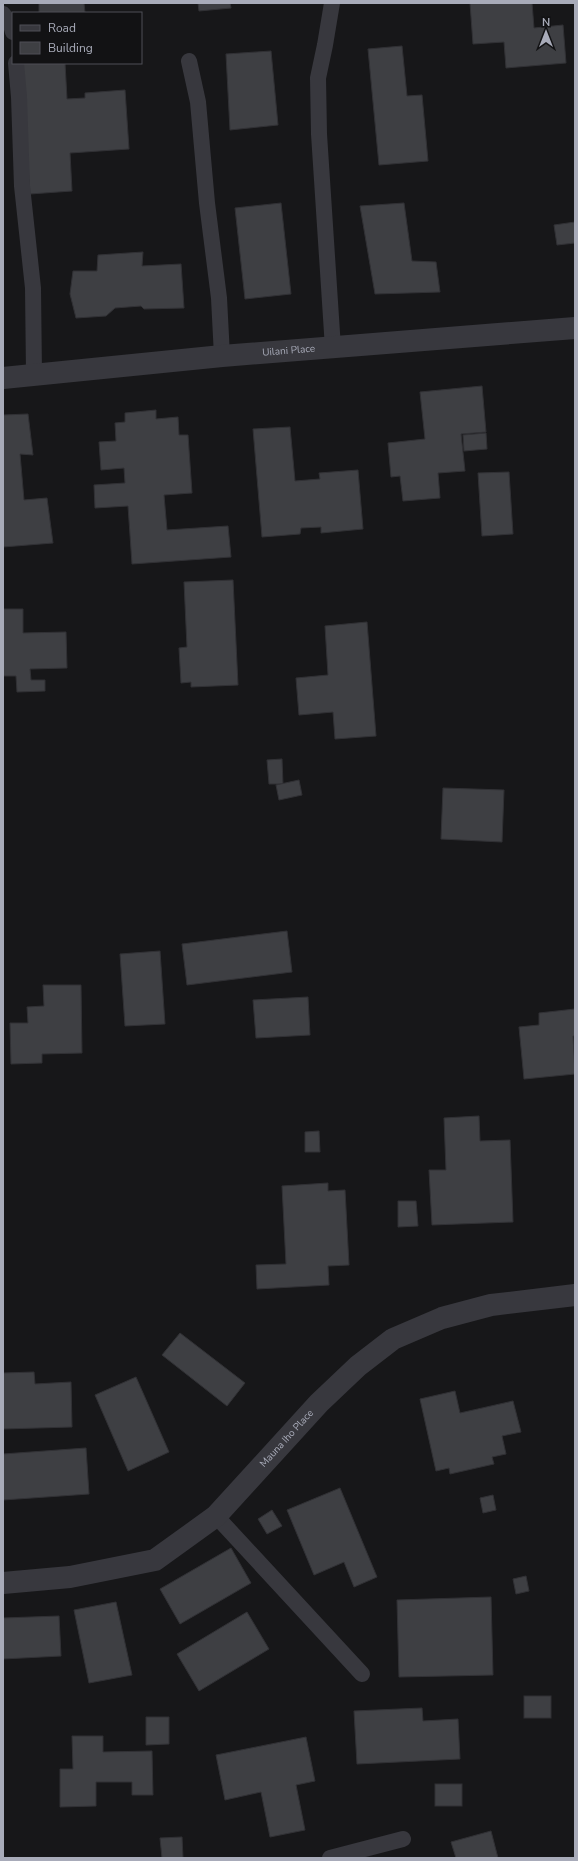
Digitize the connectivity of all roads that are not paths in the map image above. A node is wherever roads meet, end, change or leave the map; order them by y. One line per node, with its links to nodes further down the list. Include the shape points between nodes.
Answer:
1 (332, 3): 7 (lane, via 318,78 319,134)
2 (3, 14): 3 (lane)
3 (12, 28)
4 (189, 61): 8 (lane, via 198,102 219,298)
5 (16, 64): 9 (lane, via 22,186 33,288)
6 (575, 328): 7 (street, Uilani Place)
7 (333, 348): 8 (street, Uilani Place)
8 (222, 356): 9 (street, Uilani Place)
9 (34, 374): 10 (street, Uilani Place)
10 (3, 378)
11 (575, 1295): 12 (street, Mauna Iho Place, via 491,1305 442,1318 393,1339 358,1366 319,1403)
12 (216, 1516): 13 (street, Mauna Iho Place, via 155,1560 70,1577); 14 (lane)
13 (3, 1582)
14 (362, 1674)
15 (403, 1839): 16 (lane)
16 (330, 1858)

